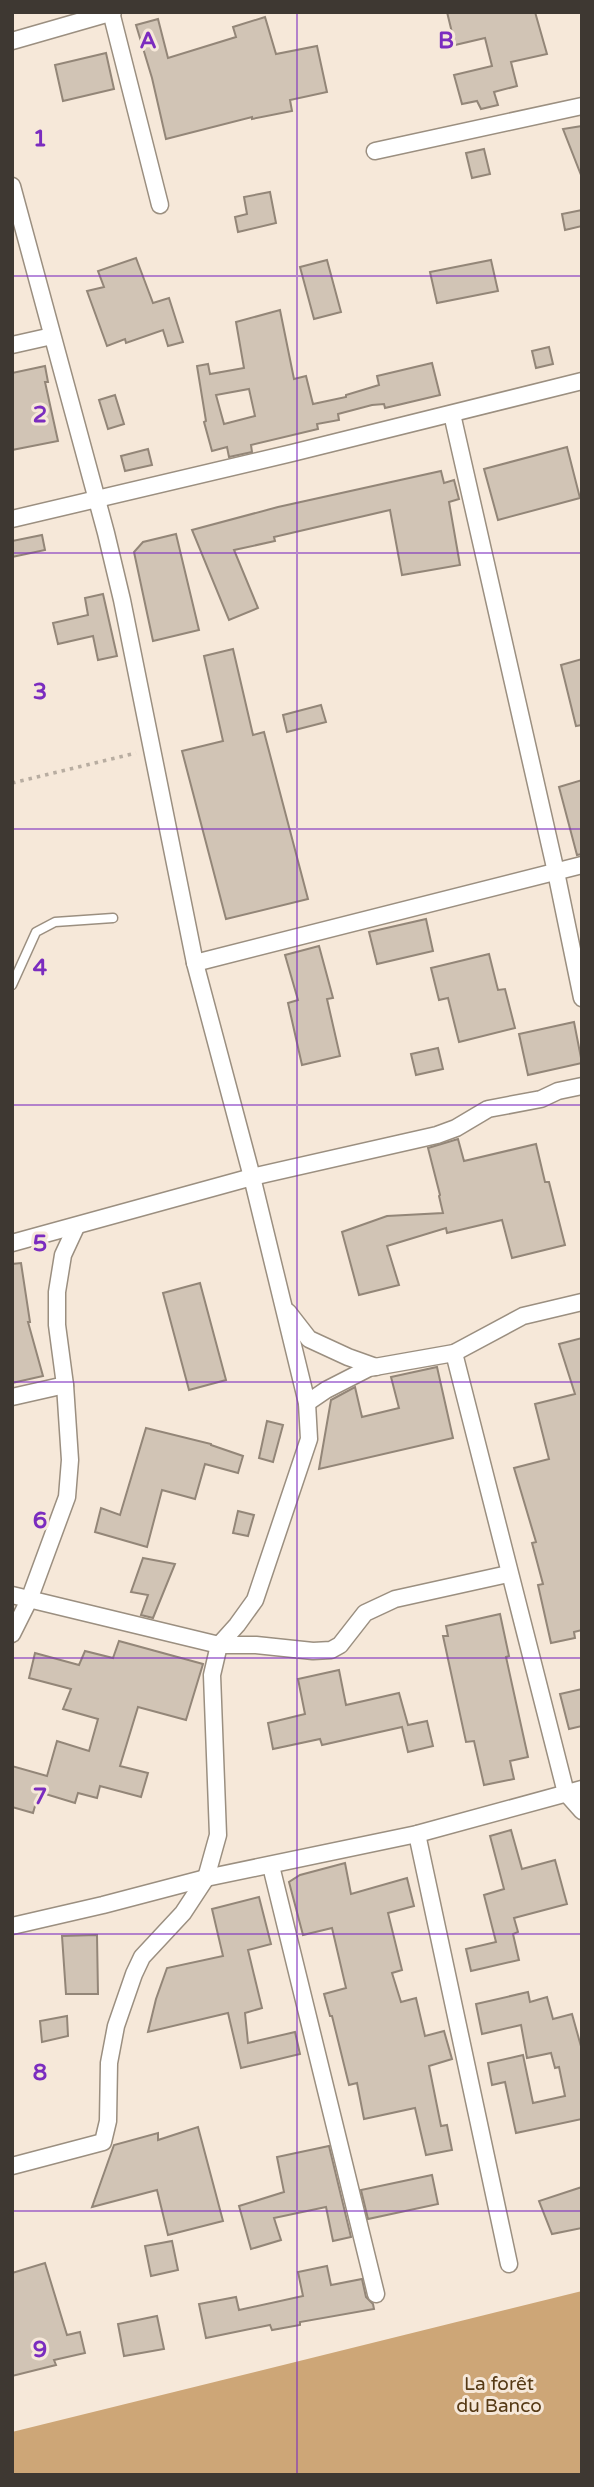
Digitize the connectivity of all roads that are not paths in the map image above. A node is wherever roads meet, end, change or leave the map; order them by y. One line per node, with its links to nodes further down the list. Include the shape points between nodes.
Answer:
1 (112, 12): 2 (street); 6 (street)
2 (12, 41)
3 (582, 106): 4 (street)
4 (375, 151)
5 (12, 186): 7 (street)
6 (160, 205)
7 (52, 336): 8 (street); 11 (street)
8 (12, 345)
9 (582, 381): 10 (street)
10 (452, 414): 11 (street); 14 (street)
11 (96, 499): 12 (street); 16 (street, via 122,600)
12 (12, 519)
13 (582, 865): 14 (street)
14 (556, 872): 16 (street); 18 (street)
15 (113, 918): 17 (lane, via 55,922 36,932)
16 (195, 963): 20 (street)
17 (12, 985)
18 (582, 998)
19 (582, 1086): 20 (street, via 488,1109 437,1135)
20 (252, 1177): 21 (street); 24 (street)
21 (76, 1227): 22 (street); 27 (street, via 63,1255 57,1292)
22 (12, 1243)
23 (582, 1302): 25 (street, via 523,1316)
24 (284, 1307): 26 (street, via 309,1339); 29 (street)
25 (454, 1353): 26 (street); 30 (street)
26 (377, 1367): 29 (street, via 347,1378)
27 (65, 1385): 28 (street); 32 (street, via 70,1460 67,1497)
28 (12, 1397)
29 (307, 1403): 34 (street, via 309,1439 255,1600)
30 (508, 1574): 34 (street, via 379,1605 365,1613 331,1650); 35 (street)
31 (12, 1595): 32 (street)
32 (29, 1600): 33 (street); 34 (street)
33 (12, 1634)
34 (219, 1645): 39 (street, via 212,1675 218,1835)
35 (574, 1791): 36 (street); 37 (street)
36 (582, 1811)
37 (417, 1834): 38 (street); 42 (street)
38 (271, 1866): 39 (street); 43 (street)
39 (206, 1878): 40 (street); 41 (street, via 183,1913 142,1957 134,1974 116,2026 103,2142)
40 (12, 1926)
41 (12, 2166)
42 (509, 2264)
43 (376, 2294)

